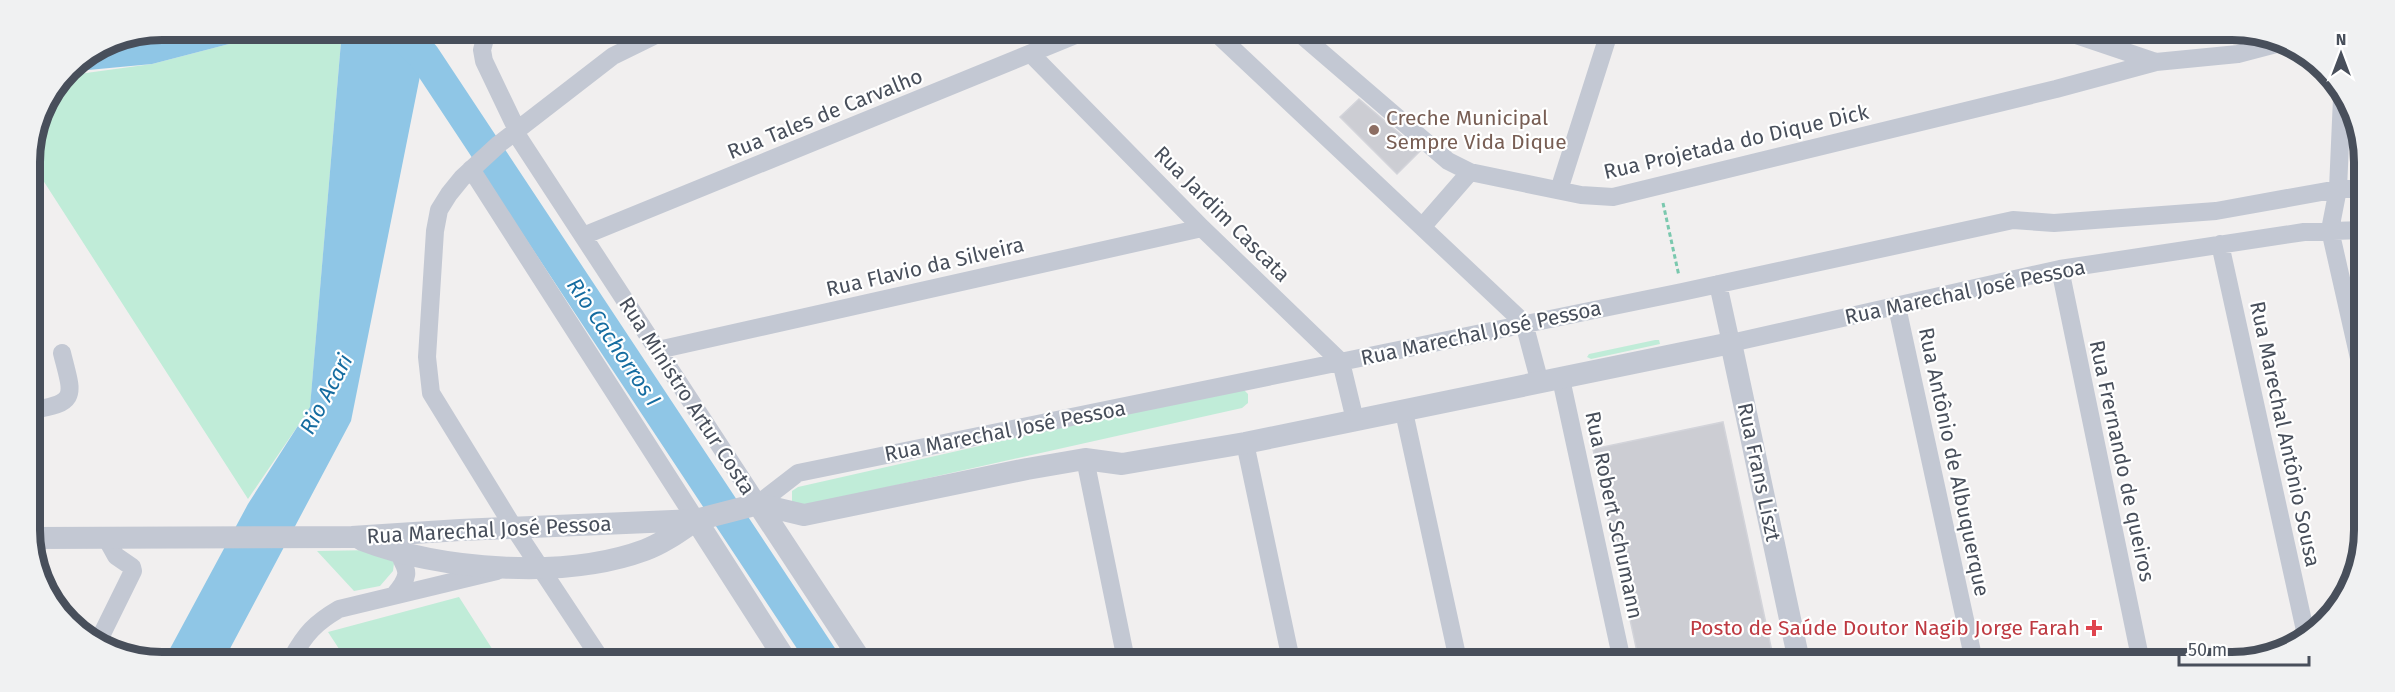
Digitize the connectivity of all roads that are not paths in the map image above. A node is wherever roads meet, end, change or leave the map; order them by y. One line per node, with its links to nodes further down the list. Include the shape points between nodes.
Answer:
1 (485, 40): 12 (street, Rua Ministro Artur Costa, via 484,61)
2 (646, 40): 12 (street, via 613,56)
3 (1064, 40): 9 (street, Rua Tales de Carvalho)
4 (1224, 40): 18 (street)
5 (1307, 40): 14 (street, Rua Projetada do Dique Dick, via 1448,161)
6 (1607, 40): 17 (street)
7 (2091, 40): 10 (street)
8 (2267, 46): 10 (street, via 2238,54)
9 (1031, 54): 19 (street, Rua Jardim Cascata); 22 (street, Rua Tales de Carvalho)
10 (2156, 62): 17 (street, Rua Projetada do Dique Dick, via 1660,187 1612,197)
11 (2342, 109): 15 (street)
12 (516, 131): 13 (street); 22 (street, Rua Ministro Artur Costa)
13 (475, 165): 40 (street); 41 (street, via 439,210 428,377 436,405)
14 (1470, 172): 17 (street, Rua Projetada do Dique Dick); 18 (street)
15 (2338, 189): 16 (street, Rua Marechal José Pessoa); 20 (street); 25 (street, Rua Marechal José Pessoa, via 2216,211 2054,223 2013,220)
16 (2354, 189)
17 (1559, 190)
18 (1423, 226): 27 (street)
19 (1202, 228): 30 (street, Rua Flavio da Silveira); 32 (street, Rua Jardim Cascata)
20 (2330, 230): 21 (street, Rua Marechal José Pessoa); 23 (street, Rua Marechal José Pessoa); 28 (street)
21 (2354, 230)
22 (583, 236): 30 (street, Rua Ministro Artur Costa)
23 (2220, 243): 24 (street, Rua Marechal José Pessoa); 50 (street, Rua Marechal Antônio Sousa)
24 (2060, 269): 26 (street, Rua Marechal José Pessoa); 57 (street, Rua Frernando de queiros)
25 (1718, 284): 27 (street, Rua Marechal José Pessoa); 29 (street, Rua Frans Liszt)
26 (1897, 307): 29 (street, Rua Marechal José Pessoa); 56 (street, Rua Antônio de Albuquerque)
27 (1524, 323): 32 (street, Rua Marechal José Pessoa); 33 (street, Rua Robert Schumann)
28 (2354, 336)
29 (1731, 343): 33 (street, Rua Marechal José Pessoa); 55 (street, Rua Frans Liszt)
30 (658, 350): 39 (street, Rua Ministro Artur Costa)
31 (62, 353): 34 (street, via 69,396 53,407)
32 (1341, 362): 36 (street); 39 (street, Rua Marechal José Pessoa, via 798,473)
33 (1550, 381): 35 (street, Rua Marechal José Pessoa); 54 (street, Rua Robert Schumann)
34 (40, 409)
35 (1404, 412): 36 (street, Rua Marechal José Pessoa); 53 (street)
36 (1355, 420): 37 (street, Rua Marechal José Pessoa)
37 (1245, 443): 38 (street, Rua Marechal José Pessoa, via 1122,464); 52 (street)
38 (1084, 459): 39 (street, Rua Marechal José Pessoa, via 804,515); 62 (street)
39 (751, 506): 40 (street, Rua Marechal José Pessoa); 61 (street, Rua Ministro Artur Costa)
40 (705, 518): 41 (street, Rua Marechal José Pessoa); 45 (street, Rua Marechal José Pessoa, via 647,550); 60 (street)
41 (514, 528): 44 (street, Rua Marechal José Pessoa); 47 (street)
42 (41, 538): 43 (street, Rua Marechal José Pessoa)
43 (106, 538): 44 (street, Rua Marechal José Pessoa, via 352,537); 51 (street, via 116,556 133,571)
44 (401, 543): 46 (street, Rua Marechal José Pessoa); 49 (street, via 406,575)
45 (567, 565): 47 (street, Rua Marechal José Pessoa); 48 (street)
46 (507, 568): 47 (street, Rua Marechal José Pessoa); 49 (street)
47 (540, 568): 48 (street)
48 (556, 593): 59 (street)
49 (395, 594): 58 (street, via 339,609 304,635)
50 (2304, 628)
51 (102, 635)
52 (1289, 651)
53 (1456, 651)
54 (1620, 651)
55 (1797, 651)
56 (1972, 651)
57 (2139, 651)
58 (294, 652)
59 (596, 652)
60 (781, 652)
61 (855, 652)
62 (1124, 652)

